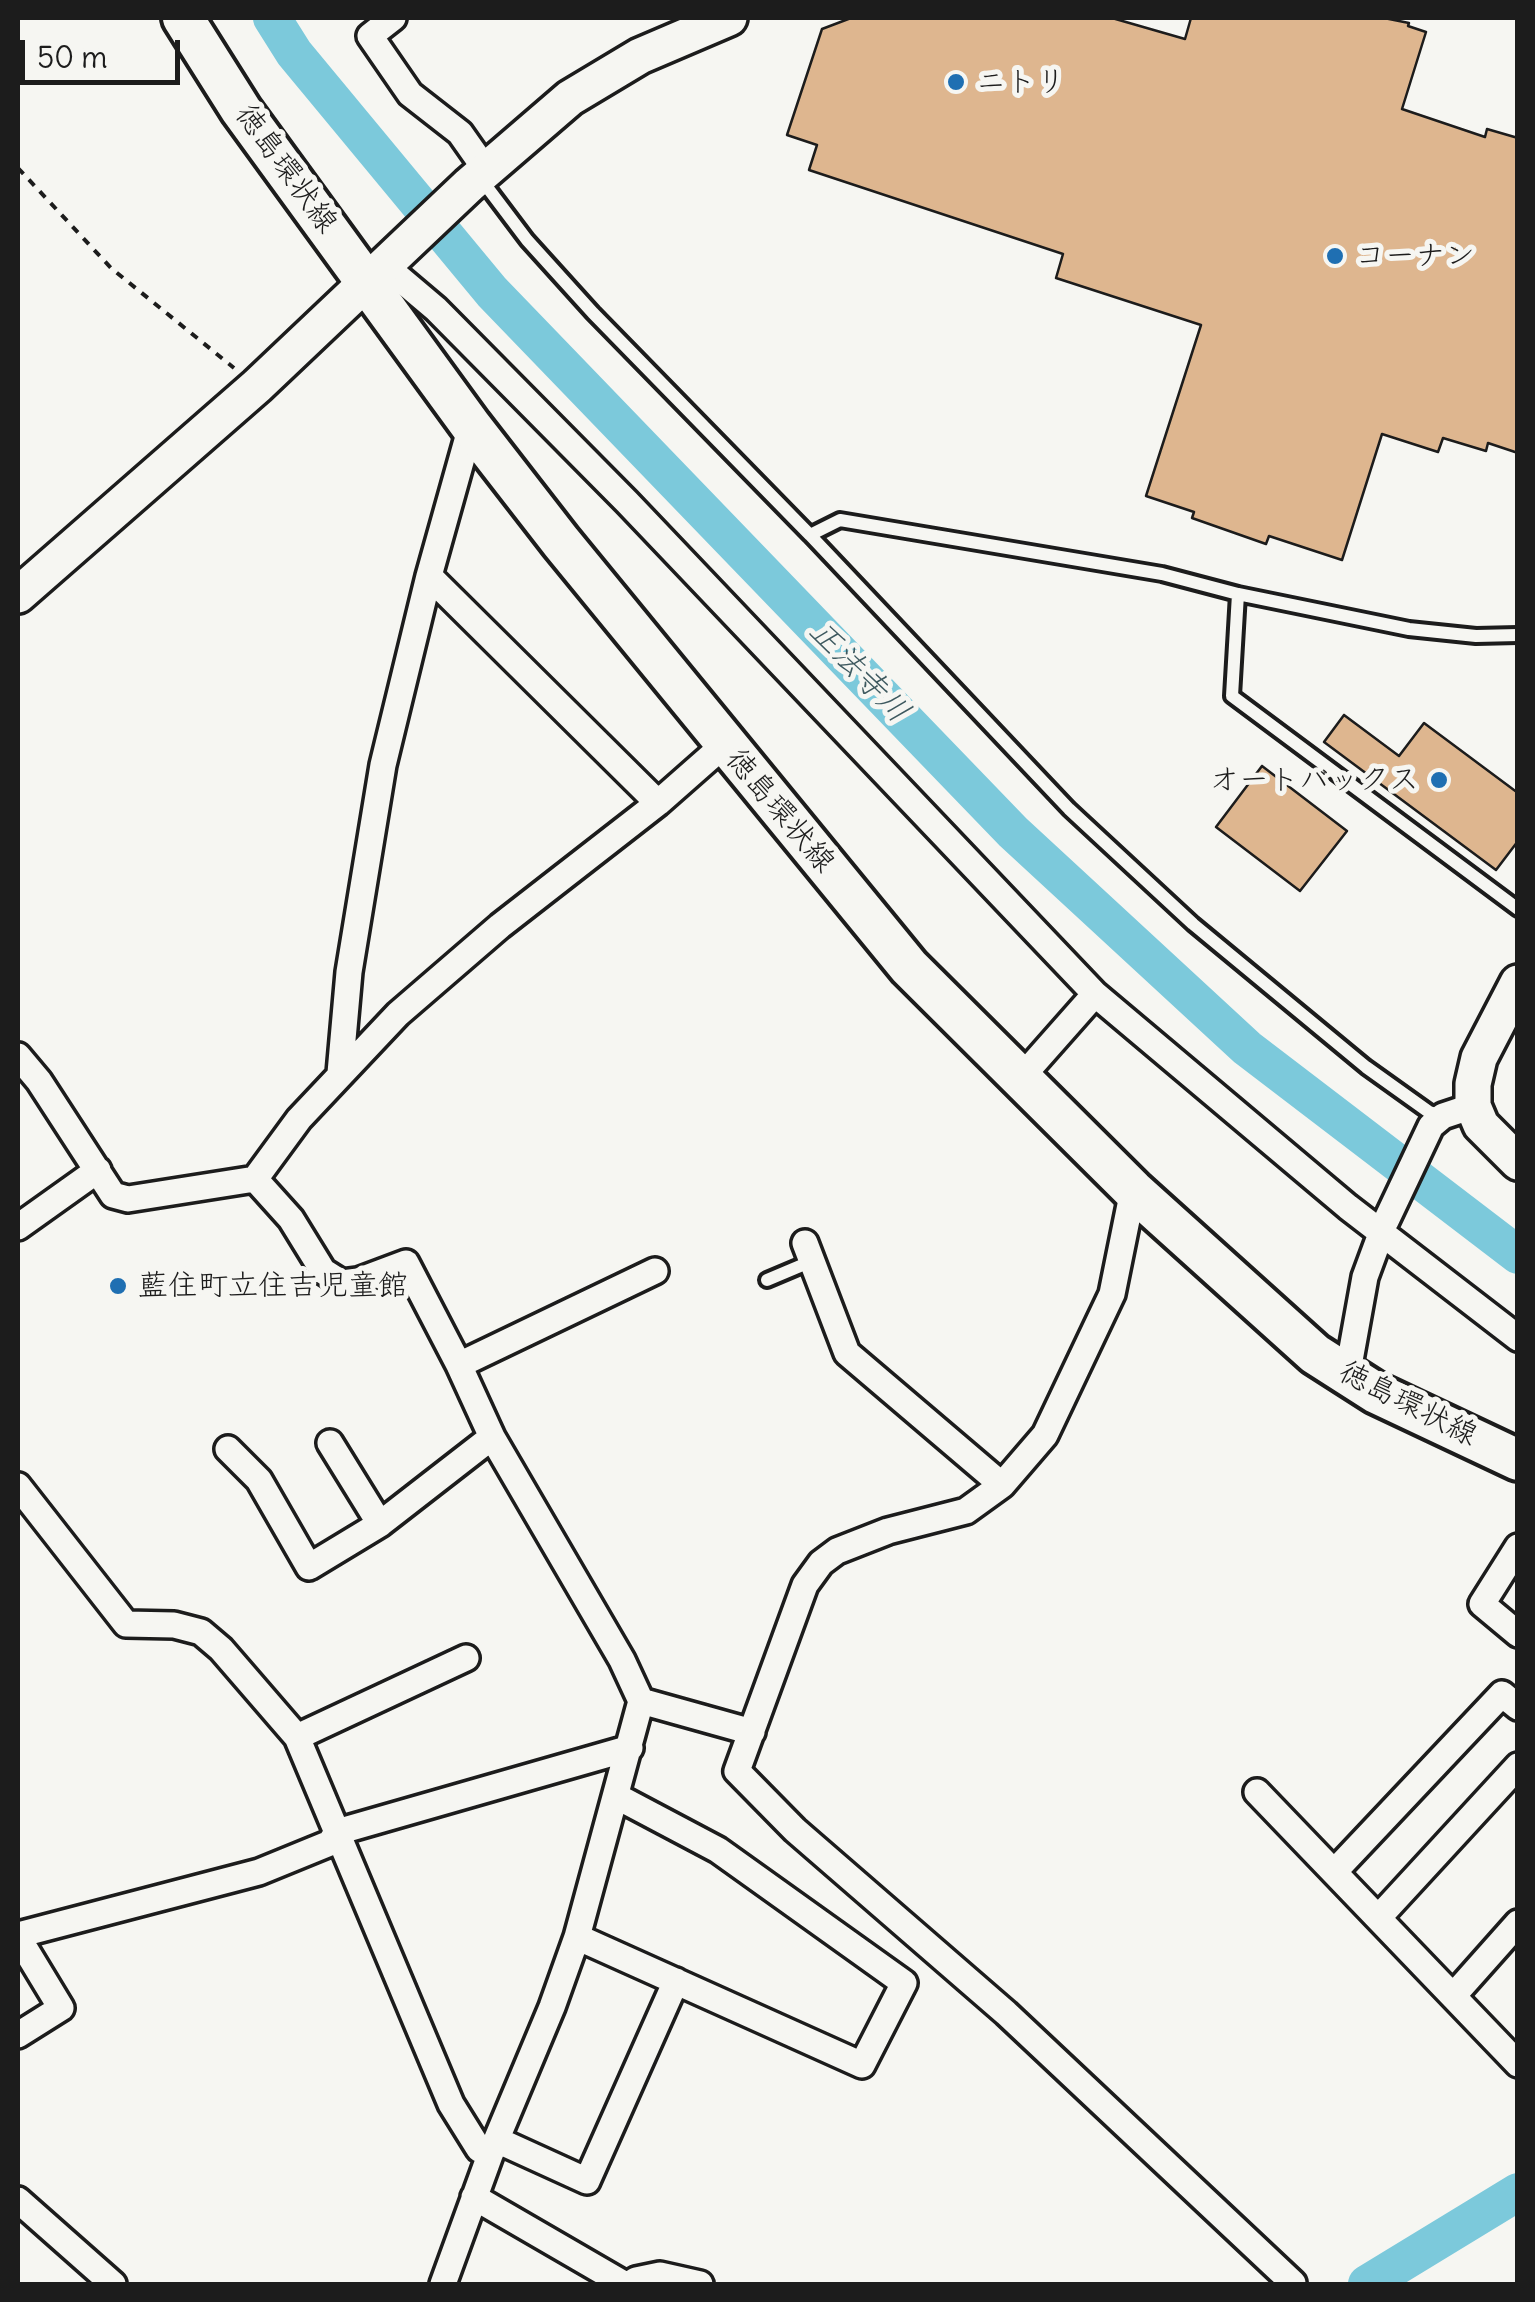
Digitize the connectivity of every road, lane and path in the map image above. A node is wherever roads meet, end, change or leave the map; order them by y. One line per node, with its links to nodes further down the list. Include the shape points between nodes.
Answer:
1 (183, 18): 6 (main road, 徳島環状線, via 242,110)
2 (393, 18): 5 (street, via 370,36 410,94 460,133)
3 (729, 18): 5 (street, via 602,77)
4 (18, 168): 7 (path, via 110,268)
5 (478, 177): 6 (street); 9 (lane, via 526,240)
6 (382, 267): 7 (street); 8 (main road, 徳島環状線); 18 (street, via 436,309 627,502)
7 (257, 386): 12 (street)
8 (471, 426): 10 (street); 14 (main road, 徳島環状線)
9 (810, 535): 11 (lane, via 840,520 1162,574); 22 (lane, via 1070,809 1192,924 1366,1067 1430,1112)
10 (429, 576): 15 (street); 20 (street, via 382,766)
11 (1238, 594): 13 (lane, via 1409,629); 16 (lane, via 1232,696)
12 (18, 595)
13 (1518, 635)
14 (725, 744): 15 (street); 21 (main road, 徳島環状線, via 909,967)
15 (658, 803): 20 (street, via 500,926)
16 (1518, 909)
17 (1518, 983): 22 (street, via 1479,1058 1473,1084)
18 (1095, 994): 21 (street); 27 (street, via 1348,1207)
19 (18, 1056): 24 (street)
20 (340, 1073): 25 (street)
21 (1020, 1080): 26 (main road, 徳島環状線)
22 (1449, 1116): 23 (street, via 1481,1125); 27 (street)
23 (1518, 1162)
24 (98, 1170): 25 (street, via 113,1194 128,1199); 28 (street)
25 (256, 1179): 33 (street, via 323,1271 342,1282 406,1263)
26 (1133, 1190): 34 (main road, 徳島環状線); 39 (street, via 1112,1294 1083,1360 1044,1435)
27 (1384, 1226): 32 (street); 34 (street, via 1365,1276)
28 (18, 1227)
29 (808, 1252): 31 (lane); 39 (street, via 847,1352)
30 (655, 1271): 33 (street)
31 (767, 1280)
32 (1518, 1338)
33 (459, 1364): 35 (street)
34 (1347, 1377): 38 (main road, 徳島環状線)
35 (492, 1437): 41 (street); 45 (street)
36 (330, 1443): 41 (street)
37 (228, 1450): 41 (street, via 259,1480 308,1567)
38 (1518, 1460)
39 (1002, 1485): 47 (street, via 966,1511 888,1531 821,1563 805,1586)
40 (18, 1486): 48 (street, via 126,1624 201,1632)
41 (380, 1524)
42 (1518, 1547): 43 (street, via 1482,1604)
43 (1518, 1634)
44 (466, 1658): 48 (street)
45 (641, 1701): 47 (street); 49 (street)
46 (1518, 1707): 54 (street, via 1502,1694)
47 (752, 1732): 70 (street, via 737,1771 795,1830 1006,2013)
48 (297, 1737): 53 (street)
49 (630, 1748): 52 (street); 53 (street)
50 (1518, 1766): 55 (street)
51 (1258, 1792): 54 (street)
52 (616, 1796): 58 (street); 59 (street, via 718,1850 904,1983 862,2065)
53 (337, 1832): 57 (street, via 330,1844 259,1872); 63 (street, via 451,2104 479,2149)
54 (1334, 1871): 55 (street)
55 (1379, 1917): 60 (street)
56 (1518, 1923): 60 (street)
57 (18, 1936): 61 (street, via 61,2008)
58 (577, 1936): 59 (street); 63 (street)
59 (676, 1981): 63 (street, via 587,2181)
60 (1454, 1995): 62 (street)
61 (18, 2035)
62 (1518, 2064)
63 (493, 2148): 64 (street)
64 (474, 2196): 67 (street); 68 (street)
65 (18, 2200): 66 (street)
66 (113, 2284)
67 (444, 2284)
68 (627, 2284): 69 (street, via 660,2275)
69 (700, 2284)
70 (1290, 2284)

